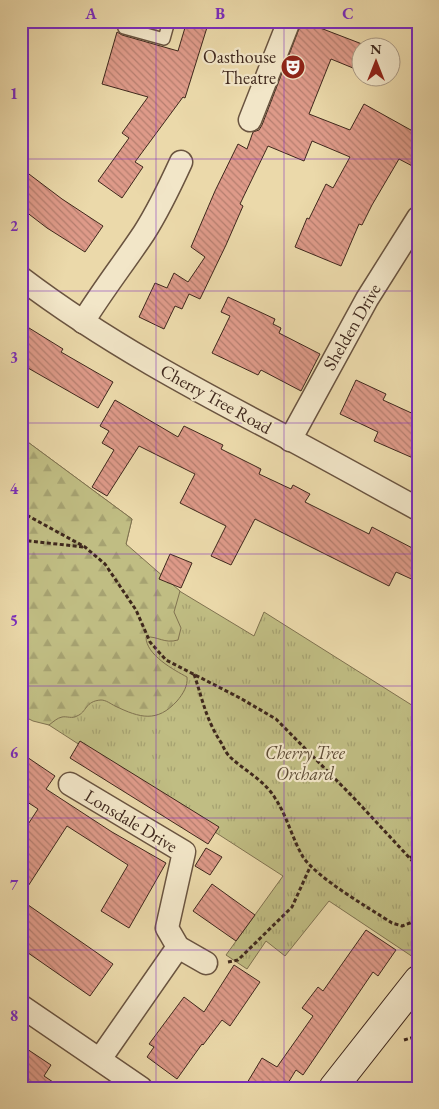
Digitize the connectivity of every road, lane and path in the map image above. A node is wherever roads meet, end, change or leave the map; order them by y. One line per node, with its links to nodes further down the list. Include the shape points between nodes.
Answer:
1 (126, 21): 2 (lane, via 124,28 164,39)
2 (169, 21)
3 (289, 21): 4 (street)
4 (250, 120)
5 (181, 162): 8 (street, via 145,231)
6 (418, 218): 9 (street, Shelden Drive, via 367,298)
7 (21, 278): 8 (street, Cherry Tree Road)
8 (83, 322): 9 (street, Cherry Tree Road, via 175,378)
9 (290, 440): 10 (street, Cherry Tree Road)
10 (418, 509)
11 (21, 512): 13 (path)
12 (21, 540): 13 (path)
13 (85, 547): 14 (path, via 105,564 117,580 136,610 150,642 166,660)
14 (194, 674): 17 (path, via 276,719); 18 (path, via 205,713 215,734 229,756 275,797 293,839)
15 (70, 784): 21 (street, Lonsdale Drive, via 184,852 167,928)
16 (418, 852): 17 (path)
17 (410, 858): 19 (path)
18 (311, 865): 20 (path, via 392,923 402,926); 22 (path, via 292,907 242,957 233,962)
19 (418, 867)
20 (418, 920)
21 (178, 947): 22 (street); 25 (street)
22 (206, 962)
23 (415, 989): 27 (street)
24 (21, 1006): 25 (street)
25 (100, 1059): 26 (street)
26 (141, 1088)
27 (333, 1088)

